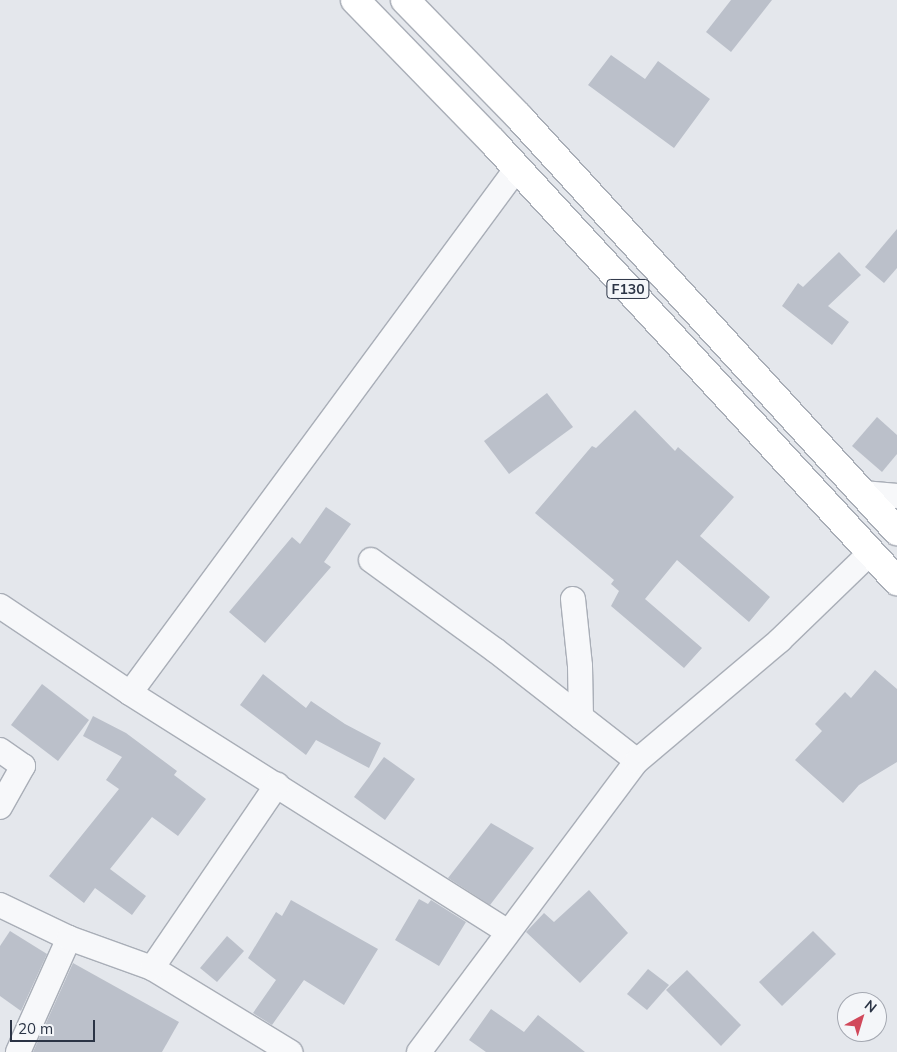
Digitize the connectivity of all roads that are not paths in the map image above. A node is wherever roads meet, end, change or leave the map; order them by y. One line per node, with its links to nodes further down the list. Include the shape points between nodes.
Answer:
1 (355, 0): 3 (main road, F130)
2 (405, 0): 4 (main road, F130, via 519,117)
3 (517, 168): 5 (main road, F130); 14 (street)
4 (654, 265): 5 (main road); 6 (main road, F130)
5 (614, 274): 9 (main road, F130)
6 (862, 493): 7 (street); 8 (main road, F130)
7 (897, 496)
8 (897, 530)
9 (871, 552): 11 (main road, F130); 17 (street, via 780,640)
10 (371, 560): 15 (street)
11 (897, 581)
12 (573, 599): 15 (street)
13 (0, 606): 14 (street)
14 (130, 693): 18 (street)
15 (581, 717): 17 (street)
16 (0, 750): 19 (street, via 23,766)
17 (637, 761): 21 (street)
18 (278, 784): 21 (street); 23 (street)
19 (0, 807)
20 (0, 905): 22 (street)
21 (508, 932): 26 (street)
22 (70, 938): 23 (street); 24 (street)
23 (152, 968): 25 (street)
24 (18, 1052)
25 (290, 1052)
26 (419, 1052)

